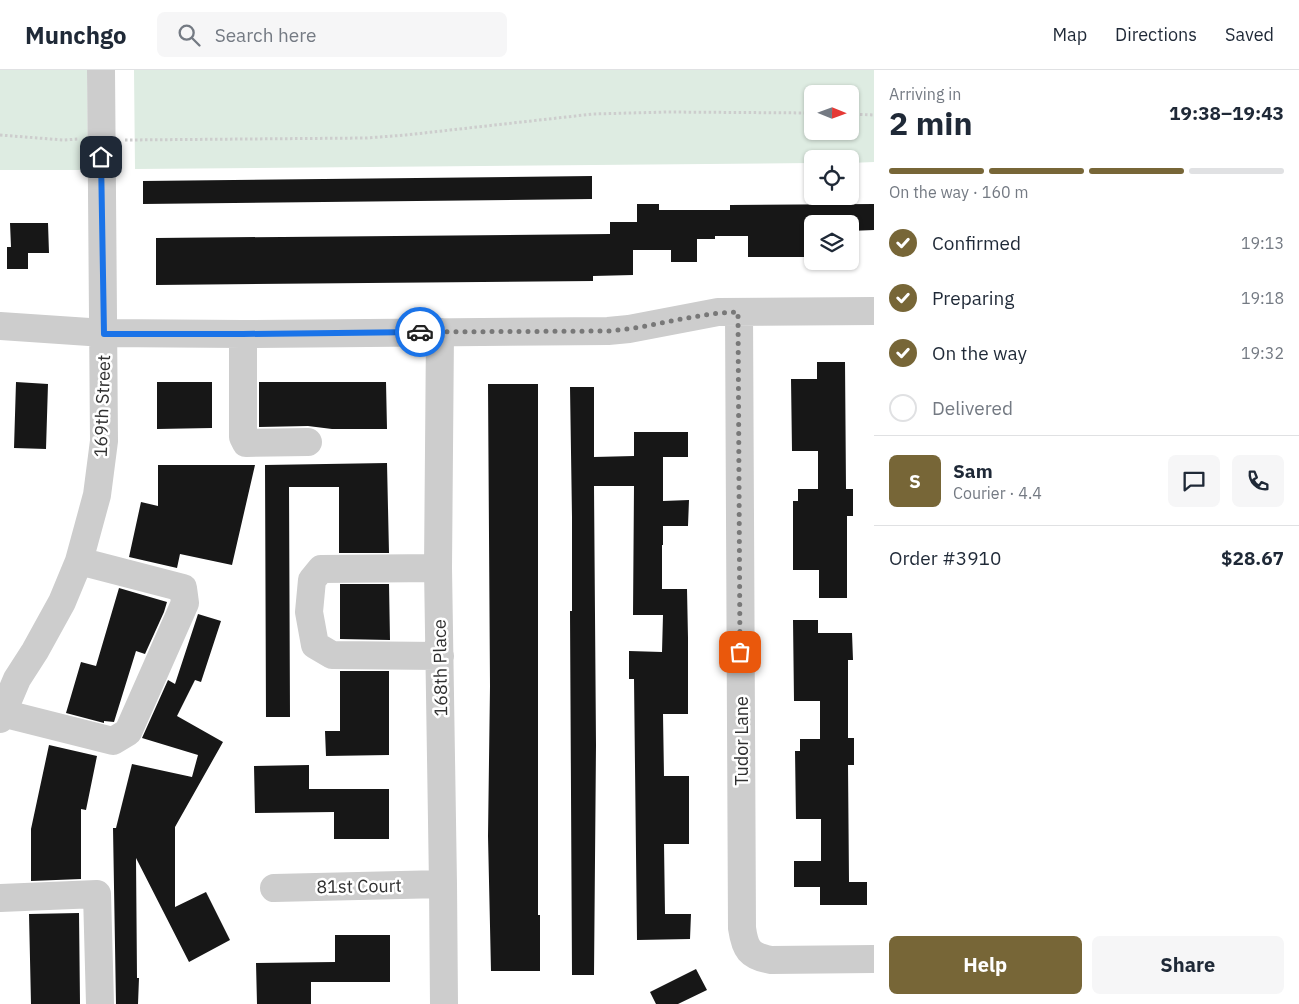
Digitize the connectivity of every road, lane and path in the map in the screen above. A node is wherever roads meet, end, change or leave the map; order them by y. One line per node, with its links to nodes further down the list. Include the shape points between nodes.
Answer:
1 (101, 70): 6 (street, 169th Street)
2 (804, 113): 6 (path, via 593,114 366,138)
3 (859, 114): 4 (path)
4 (874, 115)
5 (0, 135): 6 (path, via 62,140)
6 (101, 138): 11 (street, 169th Street)
7 (874, 311): 8 (street)
8 (738, 312): 10 (street, via 704,314 608,331); 22 (street, Tudor Lane, via 743,938 752,954 771,960)
9 (0, 326): 11 (street)
10 (440, 332): 12 (street); 15 (street, 168th Place)
11 (104, 334): 12 (street); 14 (street, 169th Street, via 104,441 97,495)
12 (243, 334): 13 (street, via 243,437 246,443)
13 (308, 442)
14 (79, 562): 17 (street, 169th Street, via 35,651); 18 (street, via 183,588 185,603 128,732 113,741)
15 (438, 568): 16 (street, 168th Place); 16 (street, via 322,569 312,580 309,612 315,645 332,655)
16 (440, 656): 19 (street, 168th Place)
17 (8, 675): 18 (street, 169th Street)
18 (1, 716)
19 (443, 884): 20 (street, 81st Court); 24 (street, 168th Place)
20 (274, 888)
21 (0, 898): 23 (street, via 97,894)
22 (874, 959)
23 (100, 1004)
24 (444, 1004)

